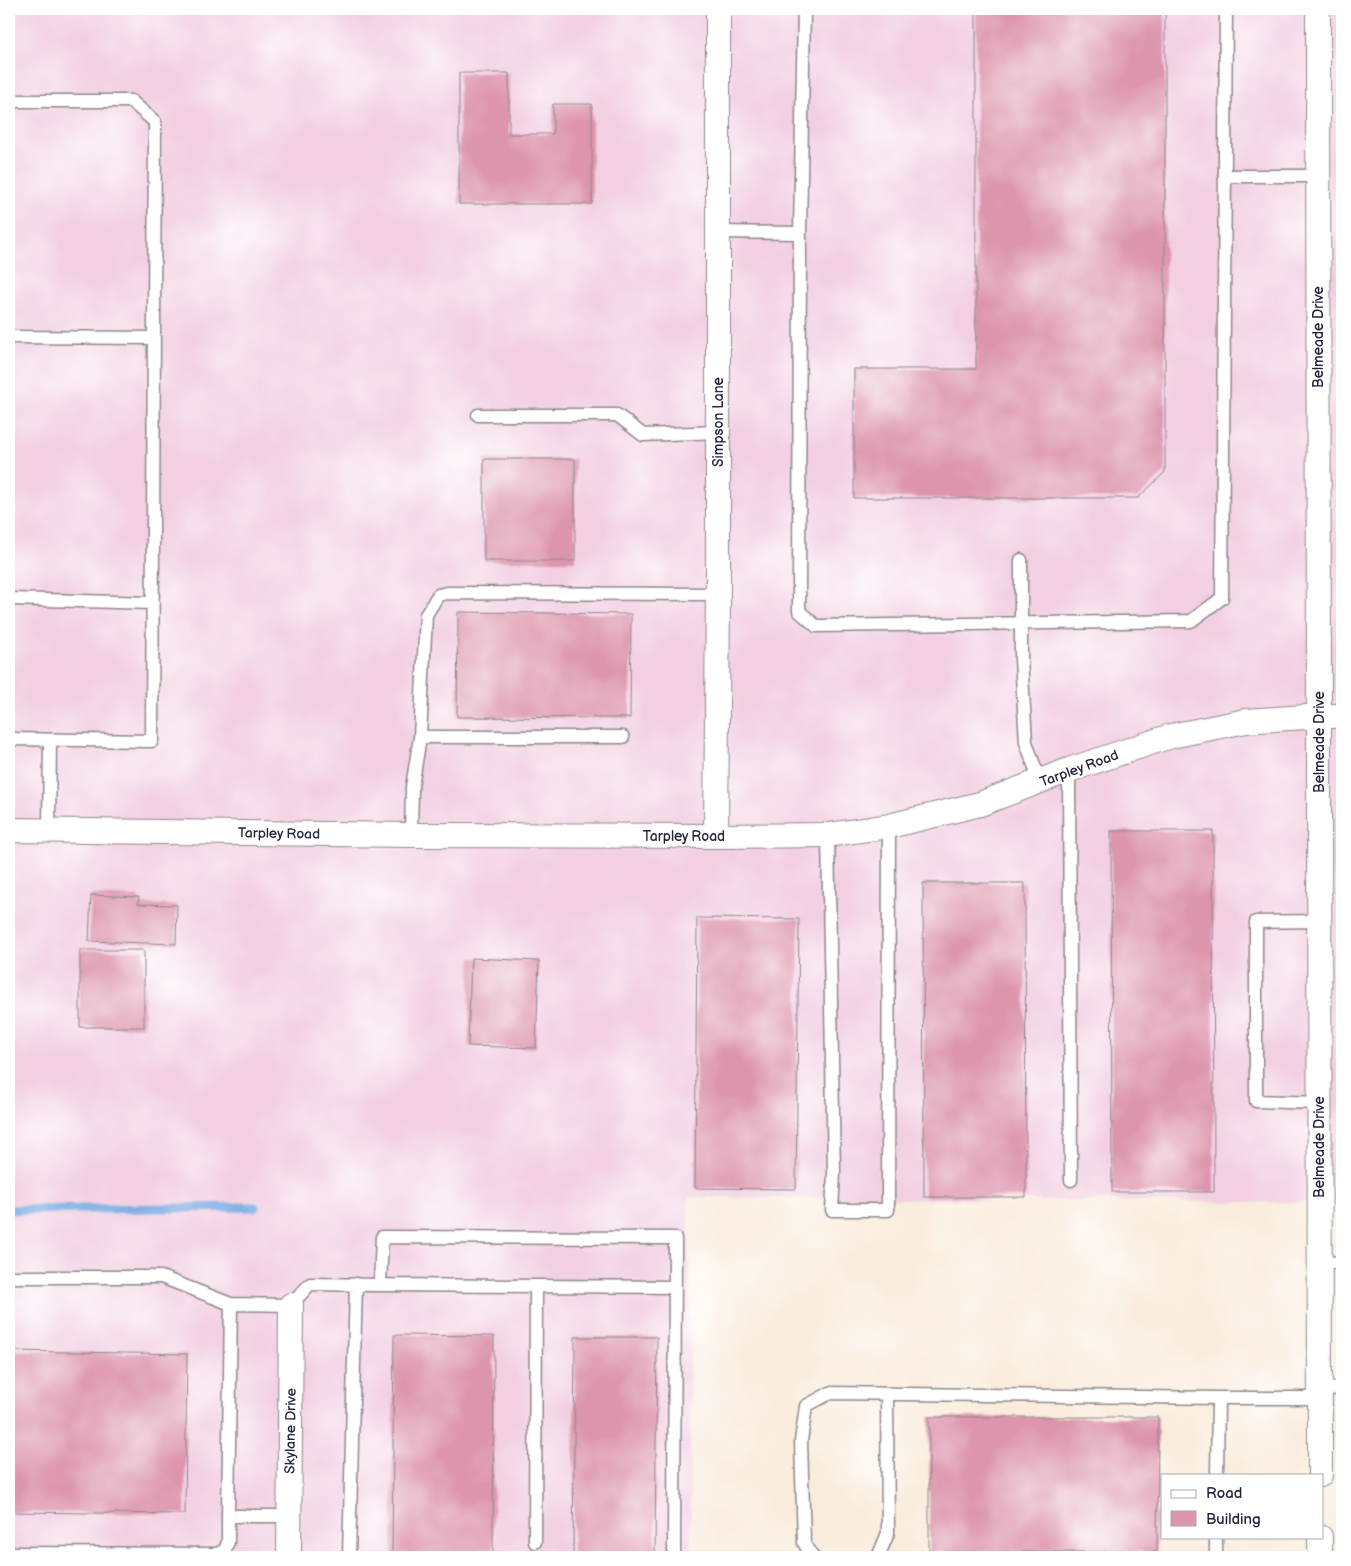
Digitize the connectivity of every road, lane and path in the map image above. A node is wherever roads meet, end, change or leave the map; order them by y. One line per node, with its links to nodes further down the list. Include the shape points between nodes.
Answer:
1 (718, 9): 8 (street, Simpson Lane)
2 (804, 9): 9 (lane)
3 (1226, 9): 6 (lane)
4 (1318, 9): 7 (street, Belmeade Drive)
5 (9, 101): 11 (lane, via 131,101 155,122)
6 (1225, 176): 7 (lane); 18 (lane, via 1222,598 1191,621)
7 (1317, 176): 19 (street, Belmeade Drive)
8 (718, 232): 9 (lane); 13 (street, Simpson Lane)
9 (800, 233): 18 (lane, via 800,611 816,626)
10 (9, 337): 11 (lane)
11 (154, 338): 17 (lane)
12 (478, 415): 13 (lane, via 617,415 643,435)
13 (718, 432): 15 (street, Simpson Lane)
14 (1021, 560): 18 (lane)
15 (718, 594): 20 (lane, via 438,595 426,615); 31 (street, Simpson Lane)
16 (9, 599): 17 (lane)
17 (153, 603): 23 (lane, via 152,741)
18 (1021, 623): 25 (lane, via 1026,742)
19 (1331, 716): 24 (street, Tarpley Road, via 1246,721 1171,736); 32 (street, Belmeade Drive)
20 (420, 737): 21 (lane); 29 (lane, via 412,787)
21 (623, 737)
22 (9, 739): 23 (lane)
23 (50, 740): 27 (lane)
24 (1070, 770): 25 (street, Tarpley Road); 34 (lane)
25 (1040, 782): 26 (street, Tarpley Road, via 980,804)
26 (889, 826): 30 (street, Tarpley Road); 30 (lane, via 888,1210 832,1210)
27 (49, 829): 28 (street, Tarpley Road); 29 (street, Tarpley Road)
28 (9, 830)
29 (411, 834): 31 (street, Tarpley Road)
30 (828, 834): 31 (street, Tarpley Road)
31 (716, 836)
32 (1319, 922): 33 (street, Belmeade Drive); 33 (lane, via 1256,922 1256,1101)
33 (1319, 1103): 35 (street, Belmeade Drive)
34 (1071, 1180)
35 (1319, 1262): 36 (lane); 44 (street, Belmeade Drive)
36 (1342, 1263)
37 (9, 1277): 42 (lane, via 161,1277)
38 (356, 1284): 39 (lane); 43 (lane, via 310,1284); 56 (lane)
39 (380, 1285): 40 (lane); 41 (lane, via 382,1237 675,1238)
40 (536, 1286): 41 (lane); 53 (lane)
41 (675, 1287): 57 (lane)
42 (230, 1304): 43 (lane); 49 (lane)
43 (292, 1305): 50 (street, Skylane Drive)
44 (1327, 1392): 46 (lane); 48 (street, Belmeade Drive)
45 (887, 1394): 46 (lane); 58 (lane, via 830,1393 806,1406 801,1440 804,1543); 59 (lane, via 888,1533)
46 (1218, 1398): 47 (lane)
47 (1217, 1474)
48 (1320, 1474)
49 (228, 1516): 50 (lane); 54 (lane, via 228,1542 225,1550 217,1554)
50 (289, 1516): 55 (street, Skylane Drive)
51 (1216, 1538): 60 (lane)
52 (1320, 1538): 61 (street)
53 (535, 1542)
54 (9, 1553)
55 (288, 1557)
56 (349, 1557)
57 (674, 1557)
58 (812, 1557)
59 (878, 1557)
60 (1216, 1557)
61 (1320, 1557)

